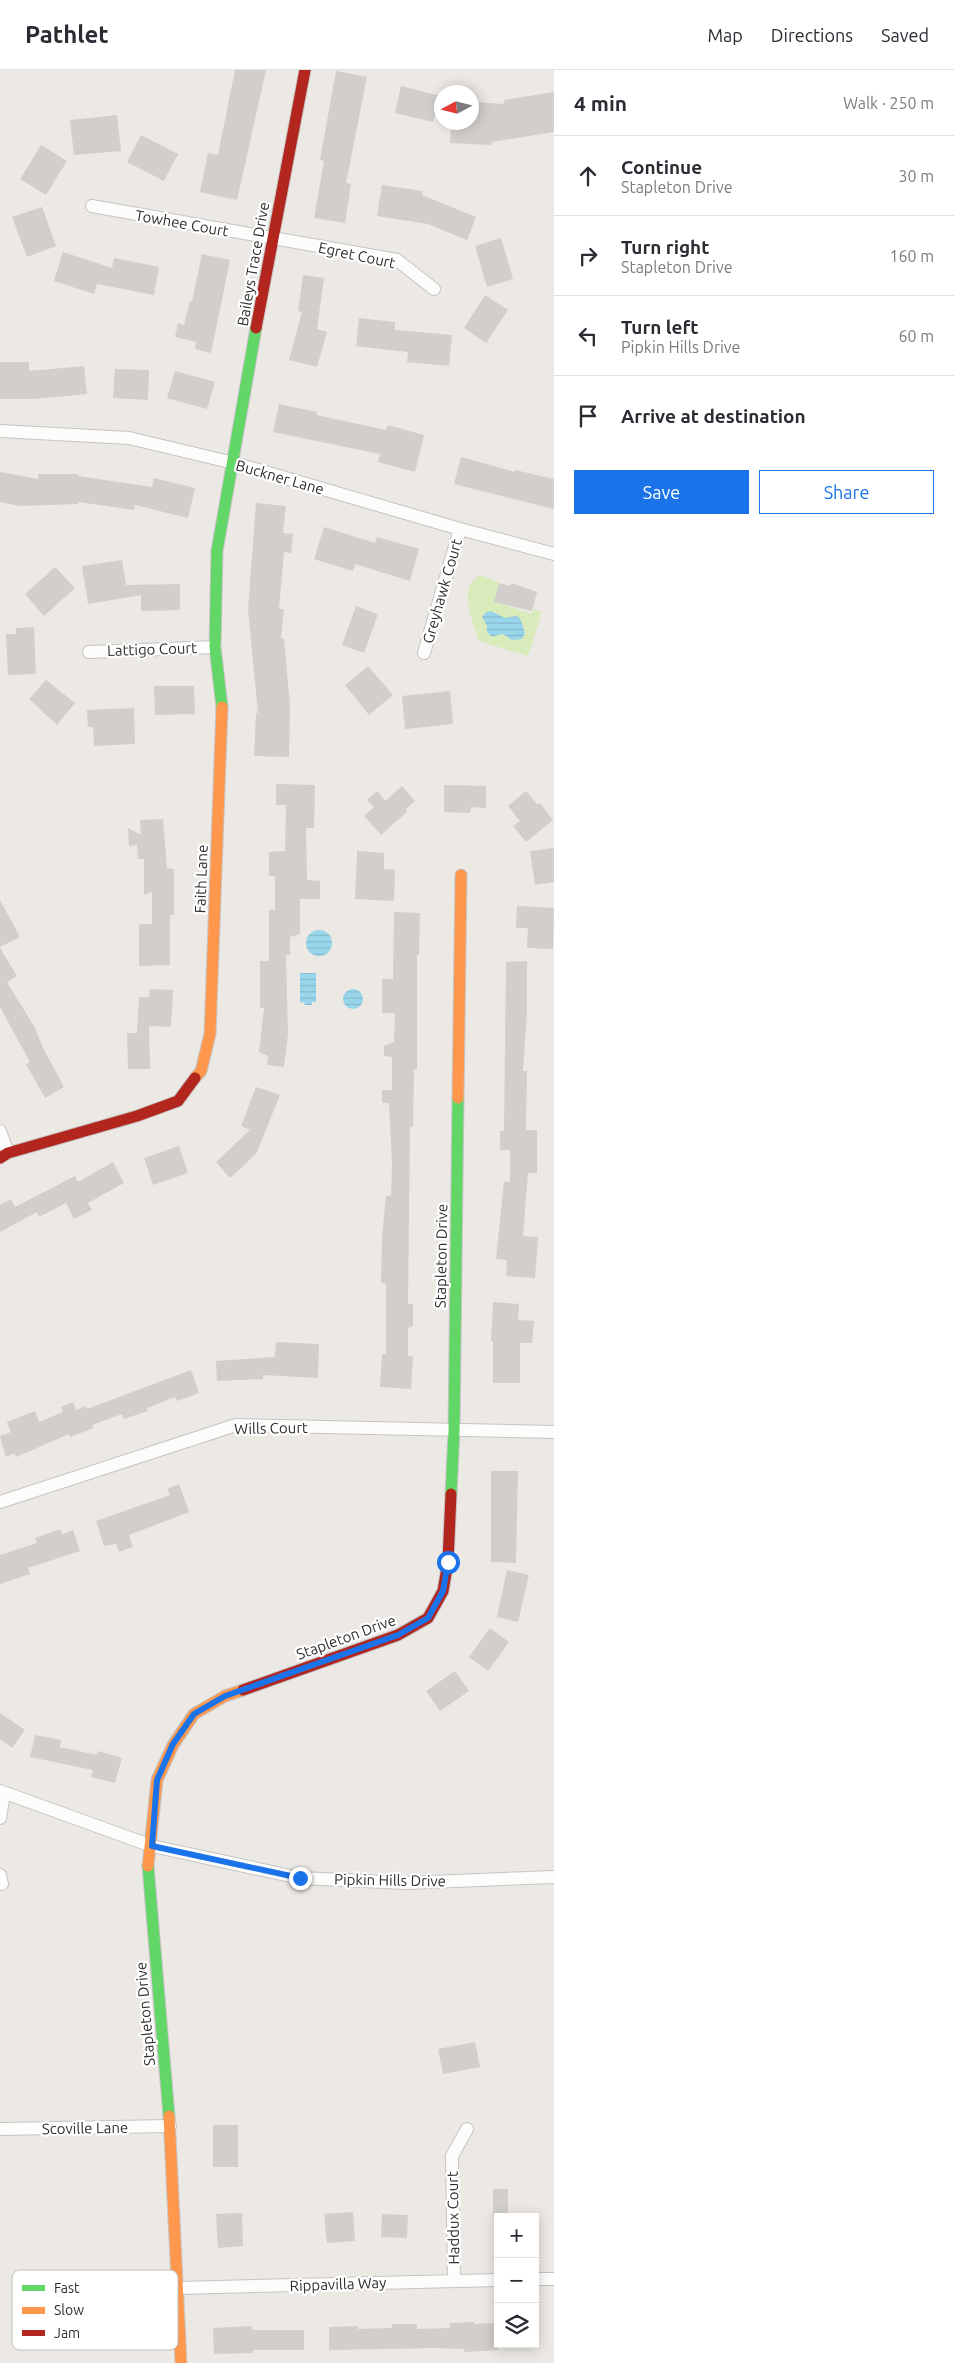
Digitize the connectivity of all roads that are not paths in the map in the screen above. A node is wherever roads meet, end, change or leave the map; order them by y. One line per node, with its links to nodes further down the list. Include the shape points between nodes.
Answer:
1 (305, 70): 3 (street, Baileys Trace Drive)
2 (92, 206): 3 (street, Towhee Court)
3 (272, 239): 4 (street, Egret Court, via 397,260); 6 (street, Baileys Trace Drive)
4 (434, 289)
5 (0, 431): 6 (street, Buckner Lane, via 129,438)
6 (234, 463): 7 (street, Buckner Lane); 9 (street, Faith Lane, via 217,551)
7 (460, 529): 8 (street, Buckner Lane); 11 (street, Greyhawk Court)
8 (554, 554)
9 (214, 647): 10 (street, Lattigo Court); 14 (street, Faith Lane, via 223,716 210,1034 201,1071 178,1102)
10 (89, 652)
11 (424, 653)
12 (461, 875): 15 (street, Stapleton Drive)
13 (0, 1130): 14 (street)
14 (4, 1156)
15 (454, 1431): 16 (street, Wills Court); 17 (street, Wills Court, via 236,1425); 20 (street, Stapleton Drive, via 448,1562 443,1591 428,1618 398,1635 225,1696 194,1714 173,1744 157,1780)
16 (554, 1432)
17 (0, 1502)
18 (2, 1792): 19 (street); 20 (street, Pipkin Hills Drive)
19 (0, 1818)
20 (152, 1846): 21 (street, Pipkin Hills Drive, via 300,1878 406,1883); 22 (street, Stapleton Drive, via 148,1862)
21 (554, 1877)
22 (170, 2126): 24 (street, Scoville Lane); 25 (street, Stapleton Drive)
23 (467, 2129): 29 (street, Haddux Court, via 452,2156)
24 (0, 2130)
25 (177, 2270)
26 (554, 2279): 28 (street)
27 (494, 2280): 29 (street, Rippavilla Way)
28 (539, 2280)
29 (454, 2281): 30 (street, Rippavilla Way)
30 (178, 2288): 31 (street, Stapleton Drive)
31 (181, 2363)

